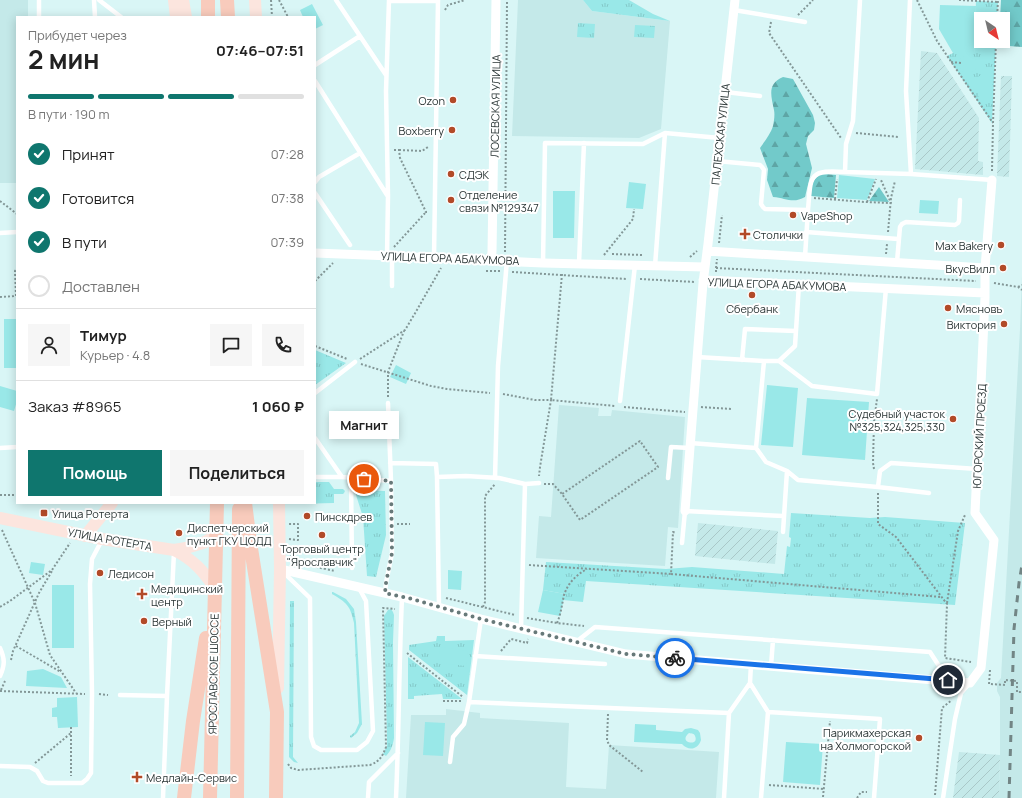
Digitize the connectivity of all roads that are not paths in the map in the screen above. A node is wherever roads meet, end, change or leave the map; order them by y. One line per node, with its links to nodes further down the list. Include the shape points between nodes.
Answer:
1 (39, 0): 17 (lane)
2 (94, 0): 18 (lane)
3 (99, 0): 19 (lane)
4 (174, 0): 20 (street)
5 (183, 0): 21 (street)
6 (208, 0): 22 (main road)
7 (227, 0): 23 (main road)
8 (256, 0): 24 (street)
9 (336, 0): 26 (lane)
10 (388, 0): 15 (lane); 28 (lane)
11 (496, 0): 53 (street, ЛОСЕВСКАЯ УЛИЦА)
12 (735, 0): 16 (street, ПАЛЕХСКАЯ УЛИЦА)
13 (860, 0): 37 (lane, via 852,121 846,144)
14 (910, 0): 38 (lane, via 906,91)
15 (438, 1): 54 (lane)
16 (734, 10): 25 (lane); 30 (street, ПАЛЕХСКАЯ УЛИЦА)
17 (39, 16)
18 (95, 16)
19 (120, 16)
20 (176, 16)
21 (186, 16)
22 (208, 16)
23 (228, 16)
24 (256, 16)
25 (805, 22)
26 (360, 36): 27 (lane); 28 (lane)
27 (316, 64)
28 (386, 75): 42 (lane)
29 (316, 83): 35 (lane)
30 (725, 92): 31 (lane); 33 (street, ПАЛЕХСКАЯ УЛИЦА)
31 (760, 96)
32 (665, 133): 33 (lane); 34 (lane, via 643,144); 61 (lane)
33 (720, 138): 36 (street, ПАЛЕХСКАЯ УЛИЦА)
34 (584, 143): 58 (lane, via 545,142); 59 (lane)
35 (360, 153): 40 (lane); 42 (lane)
36 (717, 161): 44 (lane, via 762,167 764,170 761,204 765,209); 50 (street, ПАЛЕХСКАЯ УЛИЦА)
37 (845, 172): 38 (lane); 44 (lane, via 822,172 812,178)
38 (911, 174): 39 (lane)
39 (992, 180): 63 (street, ЮГОРСКИЙ ПРОЕЗД)
40 (316, 181)
41 (316, 194): 49 (lane)
42 (388, 196): 51 (lane)
43 (960, 200): 48 (lane, via 959,221 955,225 906,222 900,227)
44 (808, 210): 46 (lane)
45 (16, 232): 47 (lane)
46 (806, 232): 48 (lane); 55 (lane)
47 (0, 233)
48 (898, 239): 57 (lane)
49 (350, 245)
50 (708, 247): 55 (street); 62 (street, ПАЛЕХСКАЯ УЛИЦА)
51 (390, 251): 52 (street, УЛИЦА ЕГОРА АБАКУМОВА); 54 (street, УЛИЦА ЕГОРА АБАКУМОВА); 66 (lane)
52 (316, 253)
53 (492, 256): 54 (street, УЛИЦА ЕГОРА АБАКУМОВА); 56 (street, УЛИЦА ЕГОРА АБАКУМОВА)
54 (434, 257)
55 (805, 257): 57 (street)
56 (507, 260): 58 (street, УЛИЦА ЕГОРА АБАКУМОВА); 90 (lane, via 498,366)
57 (897, 262): 63 (street)
58 (542, 263): 59 (street, УЛИЦА ЕГОРА АБАКУМОВА)
59 (578, 264): 60 (street, УЛИЦА ЕГОРА АБАКУМОВА)
60 (635, 265): 61 (street, УЛИЦА ЕГОРА АБАКУМОВА); 76 (lane)
61 (655, 266): 62 (street, УЛИЦА ЕГОРА АБАКУМОВА)
62 (705, 267): 64 (street, ПАЛЕХСКАЯ УЛИЦА)
63 (985, 268): 68 (street, ЮГОРСКИЙ ПРОЕЗД)
64 (703, 281): 65 (street, УЛИЦА ЕГОРА АБАКУМОВА); 70 (street, УЛИЦА ЕГОРА АБАКУМОВА)
65 (802, 284): 67 (street, УЛИЦА ЕГОРА АБАКУМОВА); 69 (lane)
66 (392, 286)
67 (886, 288): 68 (street, УЛИЦА ЕГОРА АБАКУМОВА); 73 (lane, via 877,394 812,386)
68 (985, 293): 84 (street, ЮГОРСКИЙ ПРОЕЗД)
69 (796, 330): 71 (lane, via 745,329); 73 (lane, via 795,346)
70 (697, 357): 71 (lane); 79 (street, УЛИЦА ЕГОРА АБАКУМОВА)
71 (742, 360): 72 (lane)
72 (764, 361): 73 (lane); 82 (lane)
73 (779, 361)
74 (355, 362): 75 (lane)
75 (316, 392)
76 (620, 401)
77 (388, 403): 83 (lane)
78 (316, 439): 87 (lane)
79 (690, 446): 82 (lane); 91 (lane, via 671,446); 102 (street, УЛИЦА ЕГОРА АБАКУМОВА)
80 (16, 447): 81 (lane)
81 (0, 448)
82 (756, 448): 85 (lane, via 766,462)
83 (390, 463): 88 (lane, via 436,464); 92 (lane)
84 (977, 469): 95 (lane, via 891,463 880,470); 129 (street, ЮГОРСКИЙ ПРОЕЗД, via 975,513 994,540 981,668)
85 (786, 471): 95 (lane, via 798,480); 103 (lane)
86 (316, 477): 87 (lane)
87 (342, 477): 89 (lane)
88 (437, 477): 90 (lane); 117 (lane)
89 (351, 478): 92 (lane); 111 (lane)
90 (497, 478): 94 (lane)
91 (668, 478)
92 (391, 481): 115 (lane, via 392,553)
93 (539, 483): 94 (lane)
94 (525, 484): 119 (lane)
95 (878, 487): 96 (lane)
96 (929, 493)
97 (217, 504): 106 (main road, ЯРОСЛАВСКОЕ ШОССЕ)
98 (239, 504): 144 (main road)
99 (246, 504): 134 (main road)
100 (278, 504): 112 (street)
101 (107, 506): 107 (street)
102 (685, 511): 103 (lane); 109 (lane)
103 (783, 516): 105 (lane)
104 (1, 523): 107 (street, УЛИЦА РОТЕРТА)
105 (783, 532)
106 (217, 533): 110 (street, УЛИЦА РОТЕРТА, via 203,543); 114 (main road, ЯРОСЛАВСКОЕ ШОССЕ)
107 (81, 535): 108 (street, УЛИЦА РОТЕРТА)
108 (102, 539): 110 (street, УЛИЦА РОТЕРТА); 139 (lane, via 92,558 90,584 91,773 82,783 48,783 30,767)
109 (682, 542)
110 (174, 550): 114 (street, via 195,564); 132 (lane)
111 (352, 568)
112 (280, 569): 113 (street); 113 (lane, via 310,598 311,737 314,746 321,750 357,750 367,742 373,731 366,601); 134 (street)
113 (359, 587): 115 (street)
114 (215, 588): 142 (main road, via 193,722); 143 (main road, ЯРОСЛАВСКОЕ ШОССЕ)
115 (385, 593): 116 (street)
116 (402, 597): 117 (street); 137 (lane)
117 (439, 607): 118 (street)
118 (481, 619): 119 (street); 123 (lane)
119 (521, 629): 121 (street)
120 (774, 640): 121 (lane, via 595,627); 126 (lane); 128 (lane, via 930,652)
121 (576, 642): 125 (street, via 626,654)
122 (0, 648): 127 (lane, via 4,656 4,667)
123 (475, 656): 124 (lane); 133 (lane)
124 (605, 664)
125 (751, 664): 126 (street); 130 (lane)
126 (771, 666): 128 (street)
127 (0, 676)
128 (948, 680): 129 (street)
129 (970, 682): 150 (lane, via 961,693)
130 (750, 683): 135 (lane); 136 (lane)
131 (120, 695): 132 (lane)
132 (166, 696): 141 (lane)
133 (469, 702): 136 (lane); 138 (lane, via 464,724 453,737)
134 (277, 712): 145 (main road)
135 (768, 712): 140 (lane, via 880,719); 149 (lane)
136 (729, 713): 148 (lane)
137 (398, 753): 146 (lane, via 369,782); 147 (lane)
138 (450, 762)
139 (0, 766)
140 (874, 795)
141 (162, 798)
142 (184, 798)
143 (210, 798)
144 (237, 798)
145 (276, 798)
146 (368, 798)
147 (396, 798)
148 (724, 798)
149 (761, 798)
150 (943, 798)

